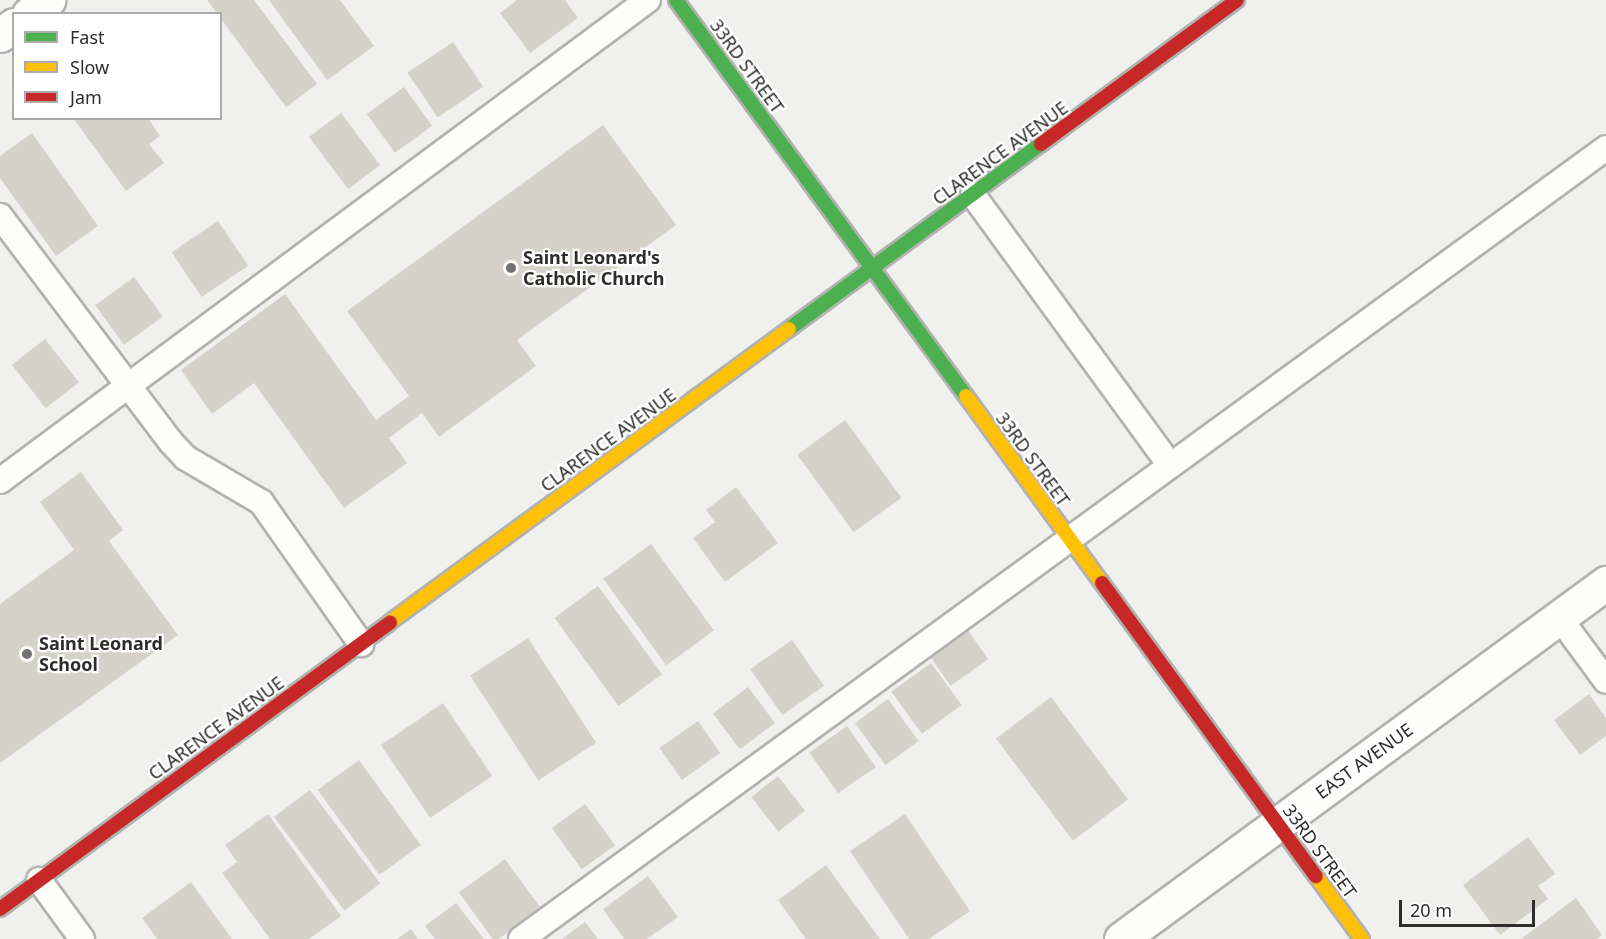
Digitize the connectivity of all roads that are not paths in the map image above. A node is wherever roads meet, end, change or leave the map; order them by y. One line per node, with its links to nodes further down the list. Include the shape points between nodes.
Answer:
1 (48, 0): 5 (street)
2 (648, 0): 10 (lane)
3 (676, 0): 9 (street, 33RD STREET)
4 (1237, 0): 7 (street, CLARENCE AVENUE)
5 (32, 12)
6 (1606, 147): 11 (lane)
7 (973, 195): 9 (street, CLARENCE AVENUE); 11 (lane)
8 (0, 216): 10 (lane)
9 (872, 269): 13 (street, 33RD STREET); 16 (street, CLARENCE AVENUE)
10 (128, 386): 12 (lane); 16 (lane, via 186,458 261,502)
11 (1170, 465): 13 (lane)
12 (0, 481)
13 (1069, 538): 18 (street, 33RD STREET); 22 (lane)
14 (1606, 583): 15 (street, EAST AVENUE)
15 (1559, 617): 17 (lane); 18 (street, EAST AVENUE)
16 (361, 644): 19 (street, CLARENCE AVENUE)
17 (1606, 681)
18 (1278, 824): 23 (street, EAST AVENUE); 24 (street, 33RD STREET)
19 (39, 880): 20 (street, CLARENCE AVENUE); 21 (lane)
20 (0, 909)
21 (82, 939)
22 (521, 939)
23 (1121, 939)
24 (1362, 939)

